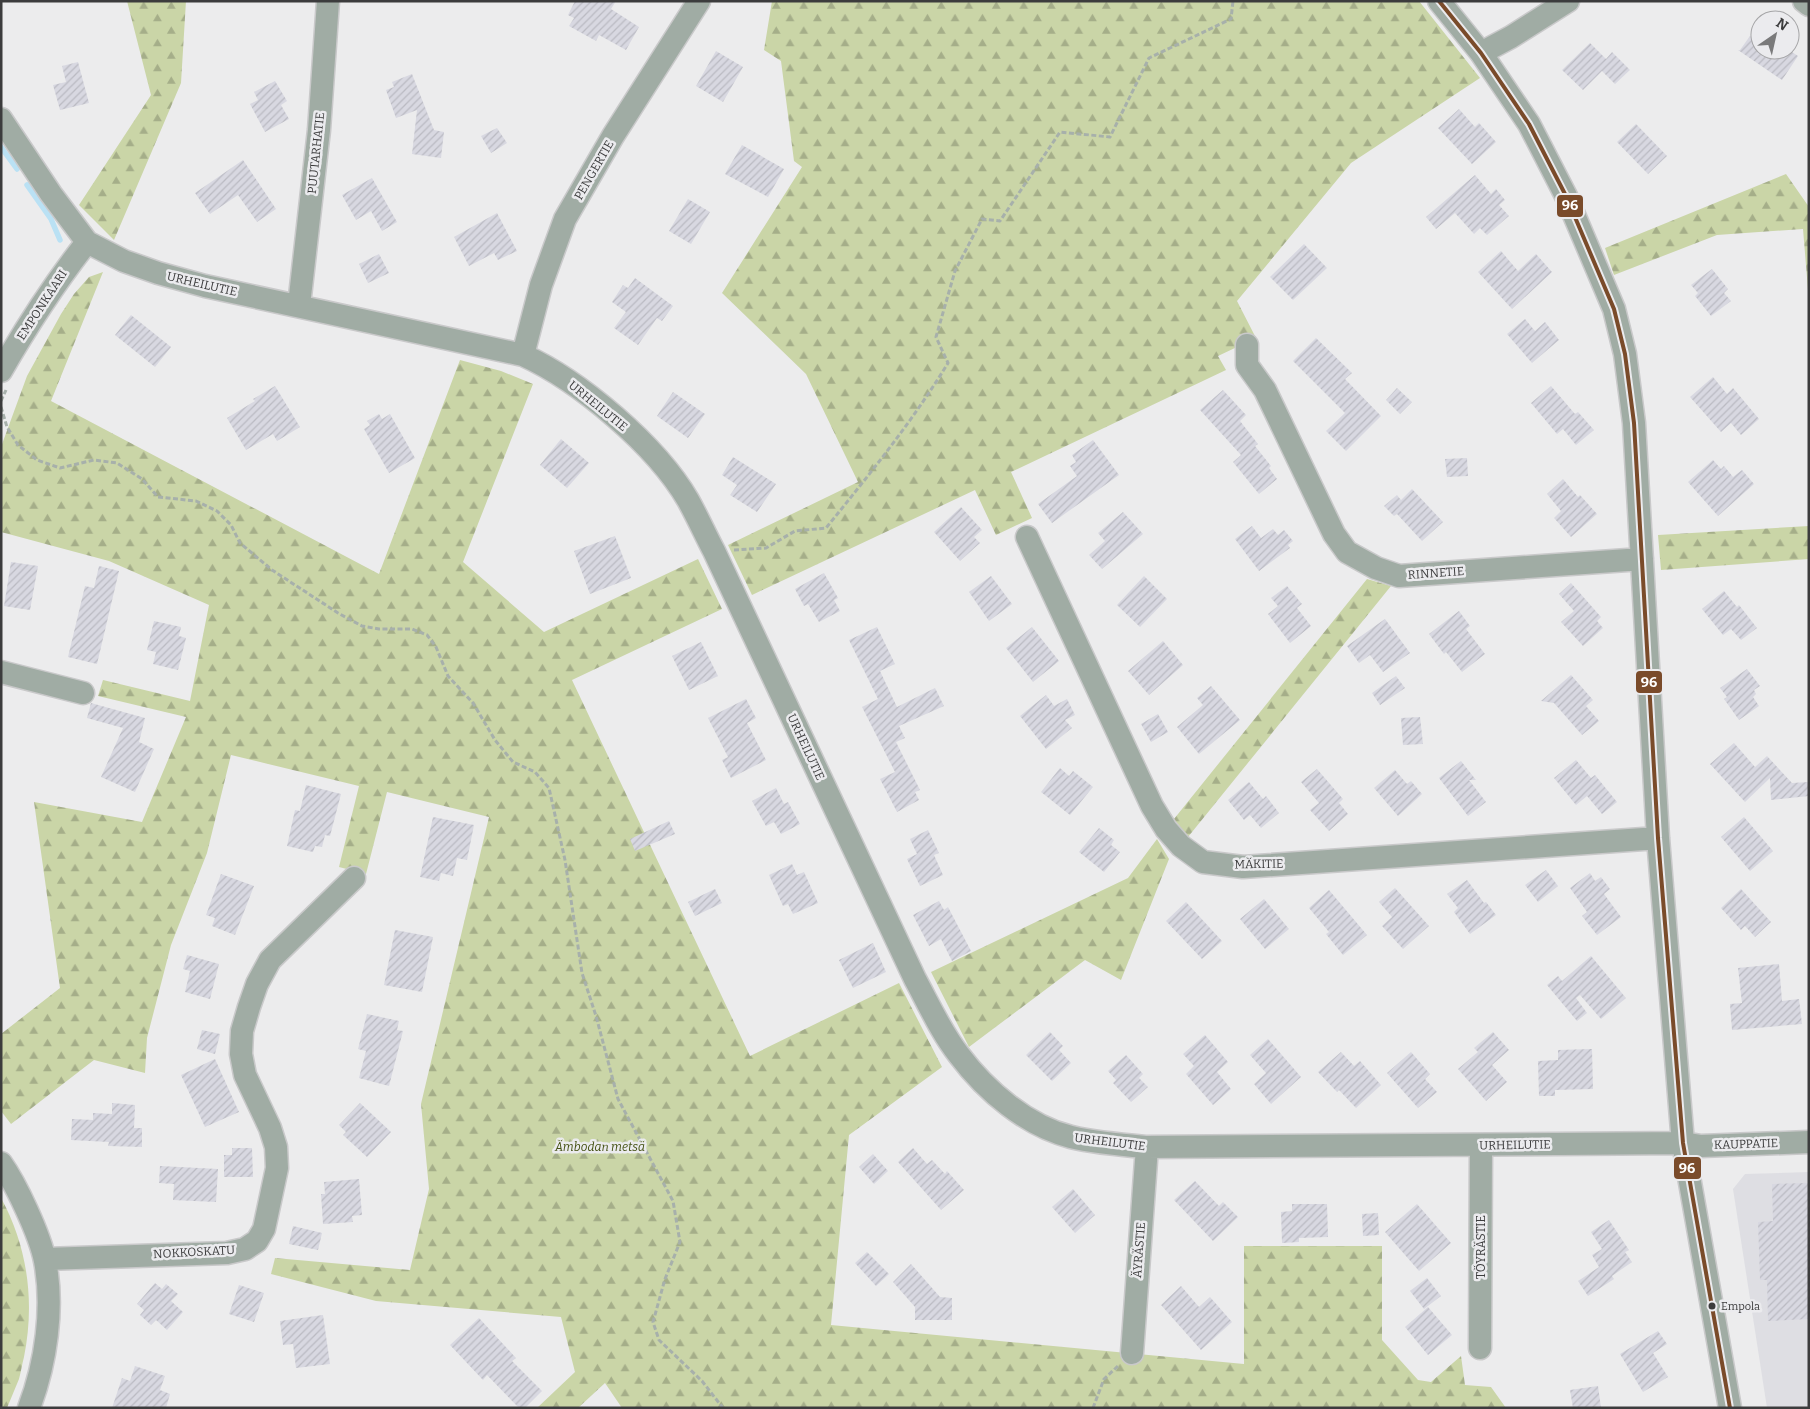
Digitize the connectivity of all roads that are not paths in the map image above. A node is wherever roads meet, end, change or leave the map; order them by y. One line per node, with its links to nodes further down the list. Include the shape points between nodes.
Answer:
1 (328, 1): 10 (street, PUUTARHATIE, via 319,130)
2 (699, 1): 12 (street, PENGERTIE, via 613,136 565,219 541,285)
3 (1439, 1): 7 (street)
4 (1568, 1): 7 (street)
5 (1804, 1): 6 (street)
6 (1809, 5)
7 (1481, 53): 15 (street, via 1528,124 1558,180 1614,310 1625,354 1633,415)
8 (1, 119): 9 (street, URHEILUTIE)
9 (87, 242): 10 (street, URHEILUTIE, via 124,261 158,273); 13 (street, EMPONKAARI, via 31,318)
10 (300, 305): 12 (street, URHEILUTIE)
11 (1247, 345): 15 (street, RINNETIE, via 1247,365 1265,390 1334,534 1347,552 1376,568 1399,576)
12 (523, 354): 23 (street, URHEILUTIE, via 542,363 607,411 664,467 687,499 915,979 958,1055 1002,1102 1034,1122 1070,1137)
13 (5, 377)
14 (1027, 537): 18 (street, MÄKITIE, via 1152,806 1181,846 1204,862 1243,867)
15 (1642, 559): 18 (street)
16 (1, 672): 17 (street)
17 (83, 693)
18 (1658, 838): 21 (street)
19 (354, 878): 25 (street, NOKKOSKATU, via 270,960 257,984 242,1031 241,1054 245,1075 276,1147 277,1168 264,1229 257,1241 245,1249 227,1253)
20 (1809, 1142): 21 (street, KAUPPATIE, via 1700,1146)
21 (1683, 1143): 22 (street, URHEILUTIE); 29 (street)
22 (1481, 1145): 23 (street, URHEILUTIE); 26 (street, TÖYRÄSTIE)
23 (1147, 1147): 27 (street, ÄYRÄSTIE)
24 (1, 1163): 25 (street, via 20,1197)
25 (45, 1259): 28 (street, via 49,1291 47,1326 42,1363)
26 (1480, 1348)
27 (1132, 1353)
28 (29, 1408)
29 (1730, 1408)

